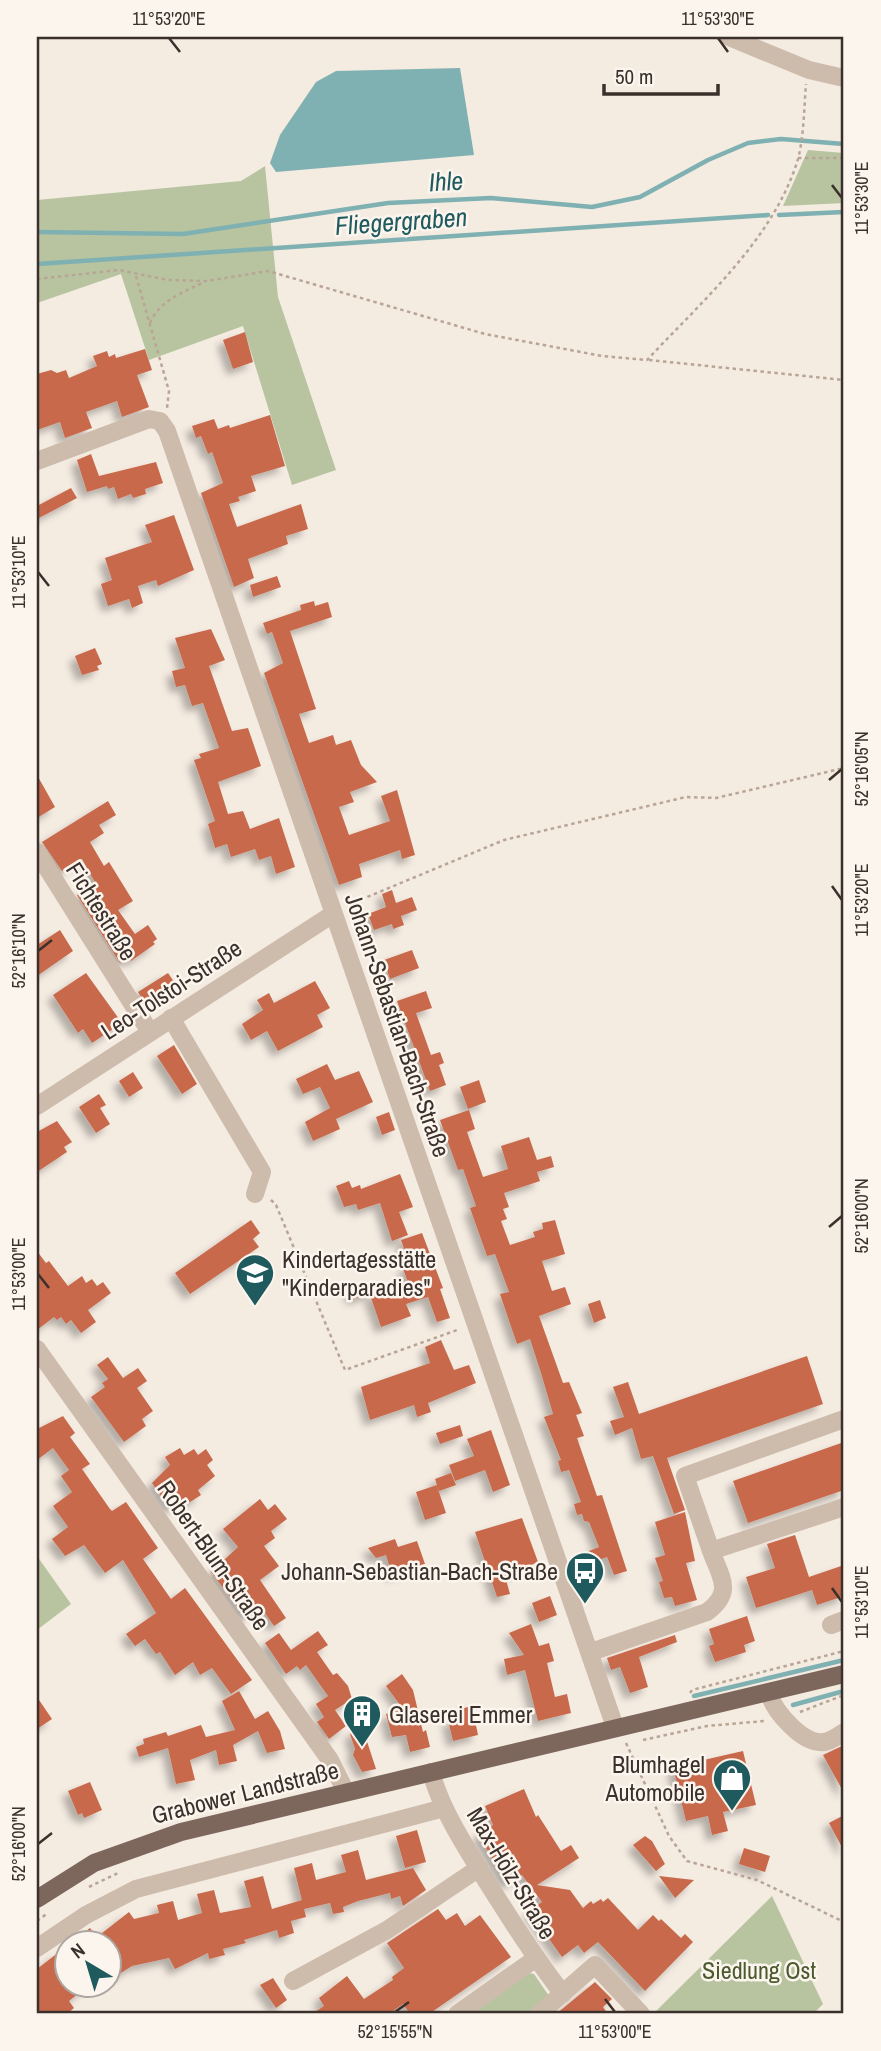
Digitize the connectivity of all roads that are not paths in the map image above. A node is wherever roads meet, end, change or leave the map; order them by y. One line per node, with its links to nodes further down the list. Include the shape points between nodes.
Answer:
1 (729, 37): 2 (street, via 809,70)
2 (844, 78)
3 (37, 461): 5 (street, Johann-Sebastian-Bach-Straße, via 140,422 160,421 167,431)
4 (37, 852): 7 (street, Fichtestraße)
5 (334, 914): 6 (street, Leo-Tolstoi-Straße); 14 (street, Johann-Sebastian-Bach-Straße)
6 (172, 1018): 7 (street, Leo-Tolstoi-Straße); 9 (street, via 262,1172)
7 (150, 1032): 8 (street, Leo-Tolstoi-Straße)
8 (37, 1106)
9 (255, 1194)
10 (37, 1349): 20 (street, Robert-Blum-Straße, via 330,1760)
11 (844, 1419): 13 (street, via 685,1476)
12 (844, 1507): 13 (street)
13 (711, 1551): 14 (street, via 724,1586 716,1605)
14 (591, 1652): 17 (street, Johann-Sebastian-Bach-Straße)
15 (844, 1674): 16 (main road, Grabower Landstraße)
16 (769, 1694): 17 (main road, Grabower Landstraße); 18 (street, via 777,1711 816,1742)
17 (615, 1727): 19 (main road, Grabower Landstraße)
18 (844, 1732)
19 (431, 1772): 20 (main road, Grabower Landstraße); 21 (street, Max-Hölz-Straße)
20 (346, 1792): 23 (main road, Grabower Landstraße, via 152,1841 94,1863)
21 (444, 1808): 22 (street, Max-Hölz-Straße); 24 (street, via 136,1889)
22 (479, 1868): 25 (street, Max-Hölz-Straße); 26 (street, via 387,1930)
23 (37, 1899)
24 (37, 1948)
25 (535, 1959): 27 (street, Max-Hölz-Straße); 28 (street)
26 (293, 1981)
27 (563, 1994): 29 (street); 30 (street, via 595,1965)
28 (457, 2014)
29 (539, 2014)
30 (641, 2014)

